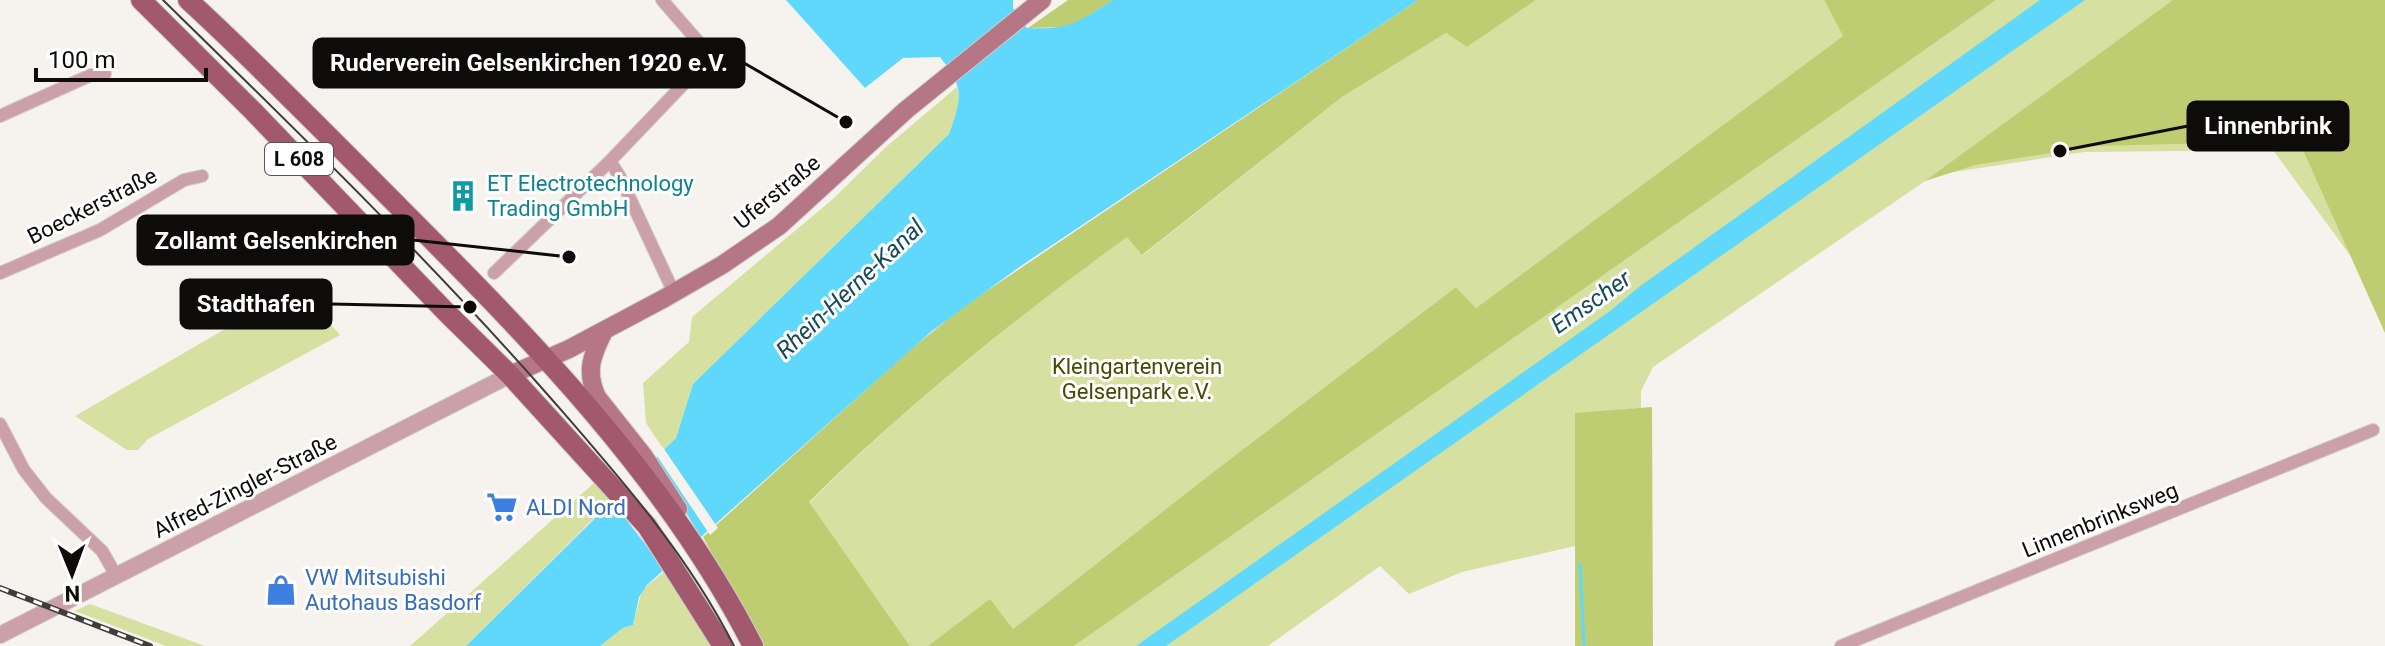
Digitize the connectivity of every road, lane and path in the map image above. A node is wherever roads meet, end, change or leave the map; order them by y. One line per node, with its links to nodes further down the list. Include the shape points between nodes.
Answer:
1 (141, 0): 14 (main road, L 608)
2 (188, 0): 13 (main road, L 608)
3 (662, 0): 7 (street, via 703,47 699,68)
4 (1036, 4): 11 (main road, Uferstraße, via 943,79 779,226)
5 (105, 74): 6 (street, via 91,75)
6 (0, 116)
7 (610, 161): 10 (street); 11 (street)
8 (202, 176): 9 (street, Boeckerstraße, via 184,180 100,230)
9 (0, 273)
10 (494, 273)
11 (674, 293): 12 (main road, Uferstraße)
12 (604, 331): 13 (main road, Uferstraße); 18 (main road, via 590,383)
13 (546, 360): 14 (main road, Uferstraße); 18 (main road, L 608)
14 (510, 375): 19 (street, Alfred-Zingler-Straße); 21 (main road, L 608, via 647,526)
15 (0, 424): 17 (street)
16 (2373, 430): 23 (street, Linnenbrinksweg)
17 (3, 442): 19 (street, via 46,498 102,551)
18 (638, 458): 22 (main road, L 608, via 699,550)
19 (117, 577): 20 (street, Alfred-Zingler-Straße)
20 (0, 635)
21 (723, 646)
22 (753, 646)
23 (1841, 646)

